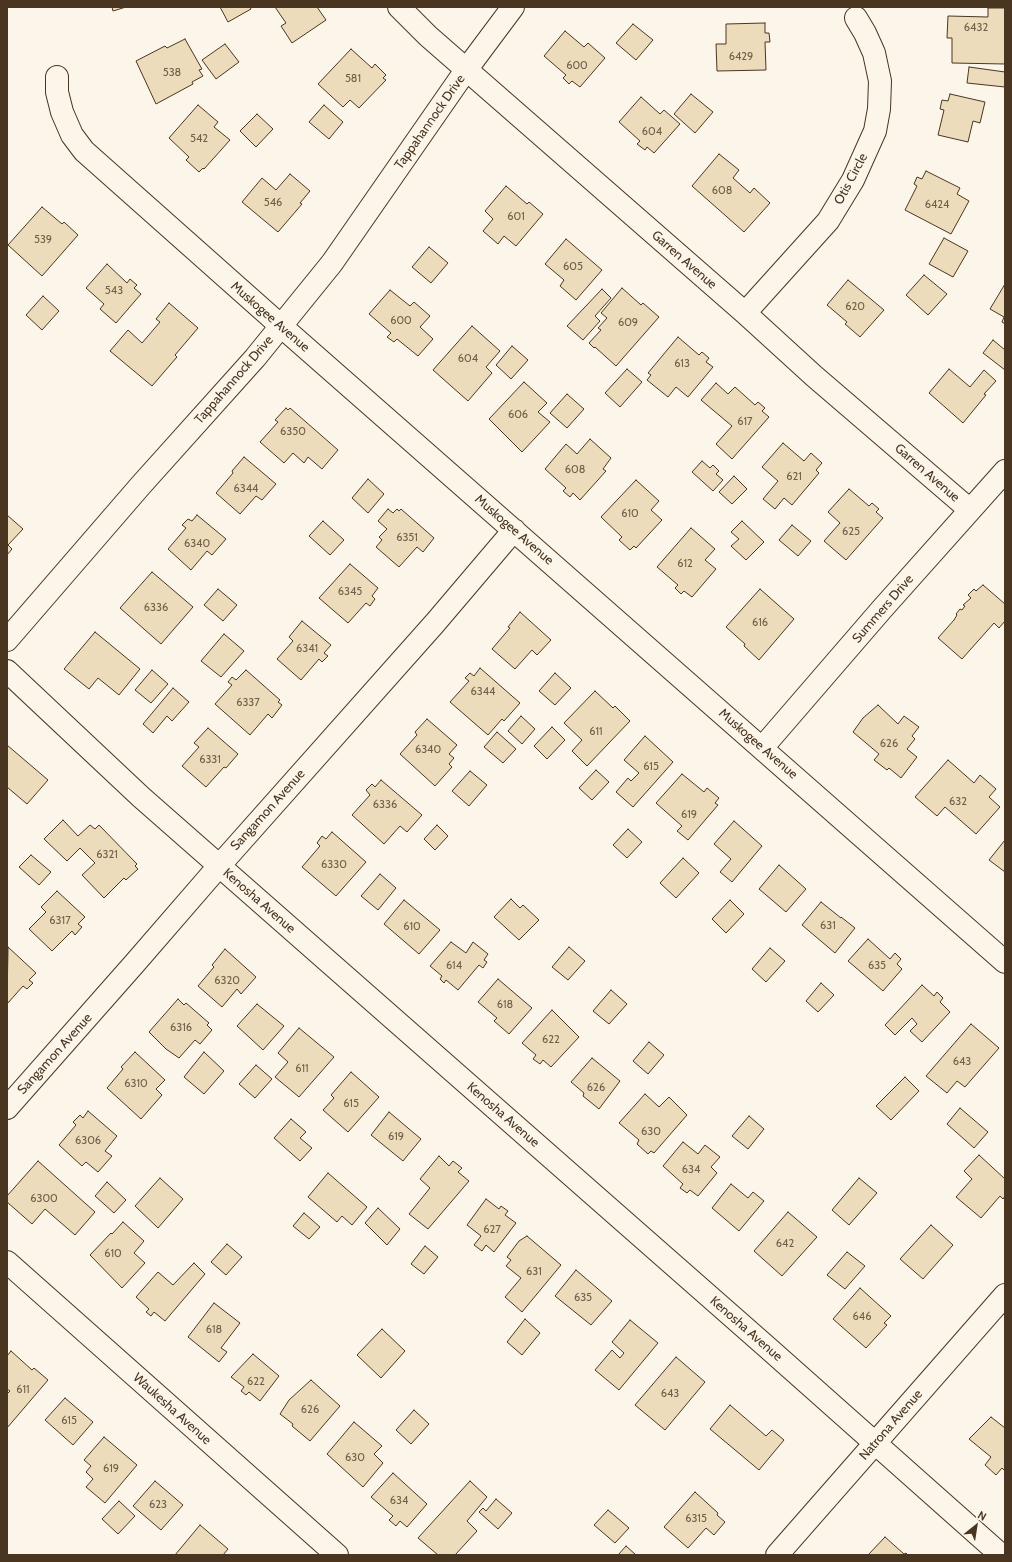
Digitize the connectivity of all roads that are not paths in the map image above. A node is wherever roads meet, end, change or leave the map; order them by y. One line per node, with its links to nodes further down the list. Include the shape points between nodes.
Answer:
1 (399, 7): 4 (street, Garren Avenue)
2 (513, 7): 4 (street, Tappahannock Drive)
3 (856, 18): 6 (street, Otis Circle, via 874,53 880,81 875,130 853,180 828,221)
4 (466, 70): 6 (street, Garren Avenue); 7 (street, Tappahannock Drive, via 332,263)
5 (57, 77): 7 (street, Muskogee Avenue, via 62,112 72,135 84,151)
6 (745, 314): 9 (street, Garren Avenue)
7 (281, 326): 10 (street, Muskogee Avenue); 11 (street, Tappahannock Drive)
8 (1005, 470): 9 (street, Summers Drive)
9 (970, 510): 13 (street, Summers Drive)
10 (514, 530): 13 (street, Muskogee Avenue); 14 (street, Sangamon Avenue)
11 (7, 640)
12 (7, 671): 14 (street, Kenosha Avenue, via 141,797)
13 (762, 748): 15 (street, Muskogee Avenue)
14 (219, 866): 16 (street, Sangamon Avenue); 19 (street, Kenosha Avenue)
15 (1005, 962)
16 (7, 1108)
17 (7, 1262): 20 (street, Waukesha Avenue)
18 (1005, 1295): 19 (street, Natrona Avenue)
19 (875, 1444): 21 (street, Natrona Avenue); 22 (street, Kenosha Avenue)
20 (337, 1555)
21 (777, 1555)
22 (1001, 1555)

